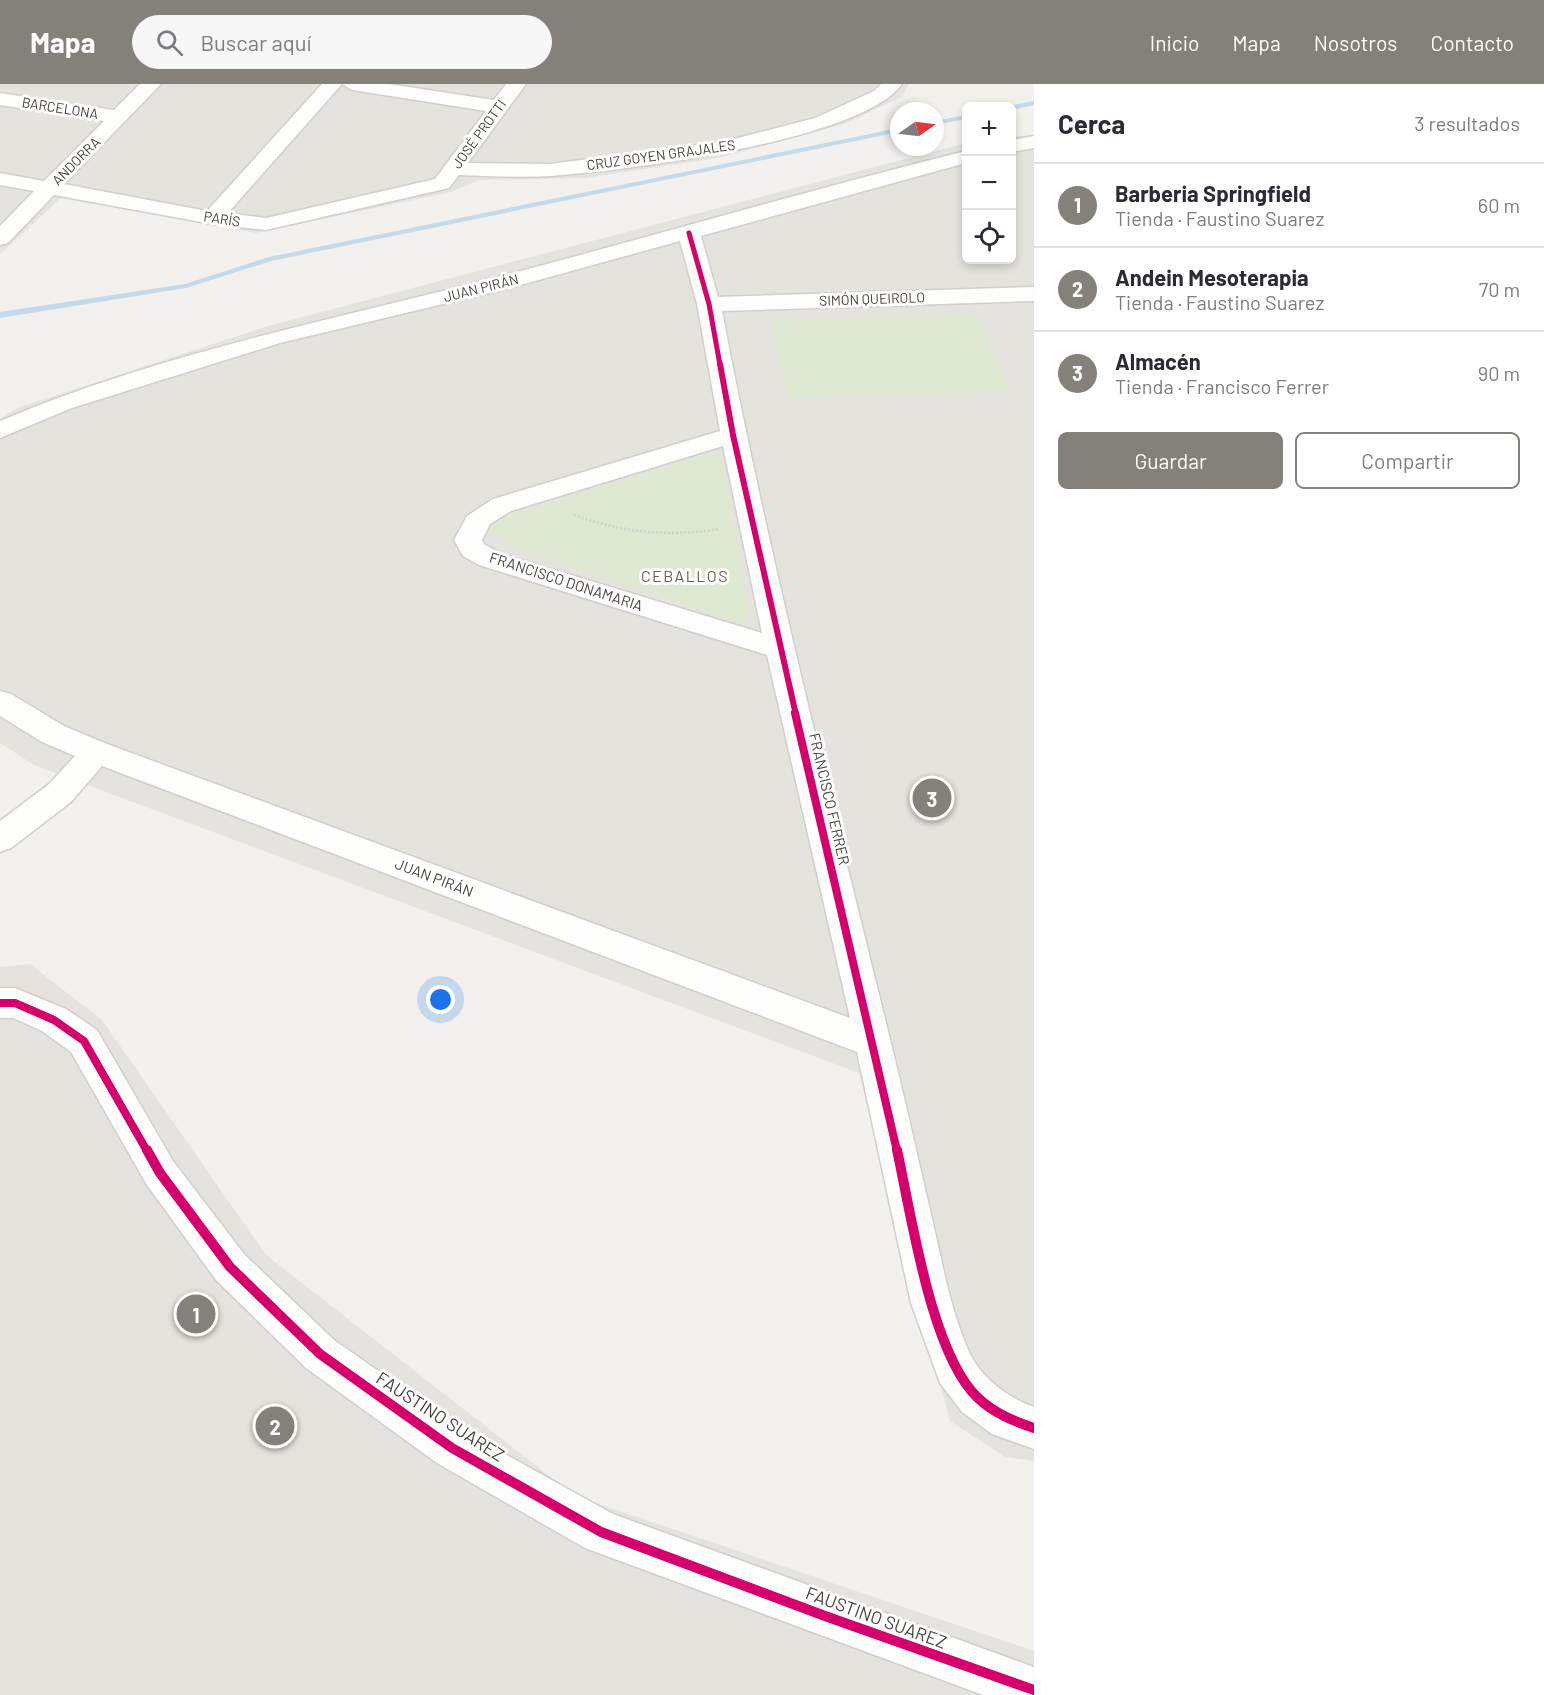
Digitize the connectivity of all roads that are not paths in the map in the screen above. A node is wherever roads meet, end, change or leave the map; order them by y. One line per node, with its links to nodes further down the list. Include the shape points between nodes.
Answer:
1 (151, 84): 8 (street, ANDORRA)
2 (333, 84): 15 (street)
3 (352, 84): 7 (street)
4 (516, 84): 7 (street, JOSÉ PROTTI)
5 (892, 84): 12 (street, CRUZ GOYEN GRAJALES, via 865,103 822,122 723,148 549,170)
6 (0, 99): 8 (street, BARCELONA)
7 (500, 107): 12 (street, JOSÉ PROTTI)
8 (120, 117): 14 (street, ANDORRA)
9 (1034, 142): 10 (street)
10 (1016, 145)
11 (962, 158): 16 (street, JUAN PIRÁN)
12 (448, 177): 15 (street, PARÍS, via 266,224)
13 (0, 179): 14 (street, PARÍS)
14 (49, 188): 15 (street, PARÍS); 17 (street, ANDORRA)
15 (213, 218)
16 (689, 233): 19 (street, FRANCISCO FERRER); 20 (street, JUAN PIRÁN, via 273,338 63,403)
17 (0, 238)
18 (1034, 294): 19 (street, SIMÓN QUEIROLO)
19 (710, 304): 21 (street, FRANCISCO FERRER)
20 (0, 430)
21 (734, 435): 22 (street, FRANCISCO FERRER); 22 (street, FRANCISCO DONAMARIA, via 485,512 474,522 468,540 473,550 489,559)
22 (780, 649): 27 (street, FRANCISCO FERRER)
23 (0, 702): 24 (street, JUAN PIRÁN, via 53,734)
24 (96, 752): 25 (street, via 60,793); 27 (street, JUAN PIRÁN)
25 (0, 839)
26 (0, 1003): 29 (street, FAUSTINO SUAREZ, via 15,1003 54,1020 84,1041 160,1173 230,1267 320,1354 452,1448 601,1532)
27 (873, 1042): 28 (street, FRANCISCO FERRER, via 931,1303 955,1368 976,1397 1007,1419)
28 (1034, 1428)
29 (1034, 1690)

